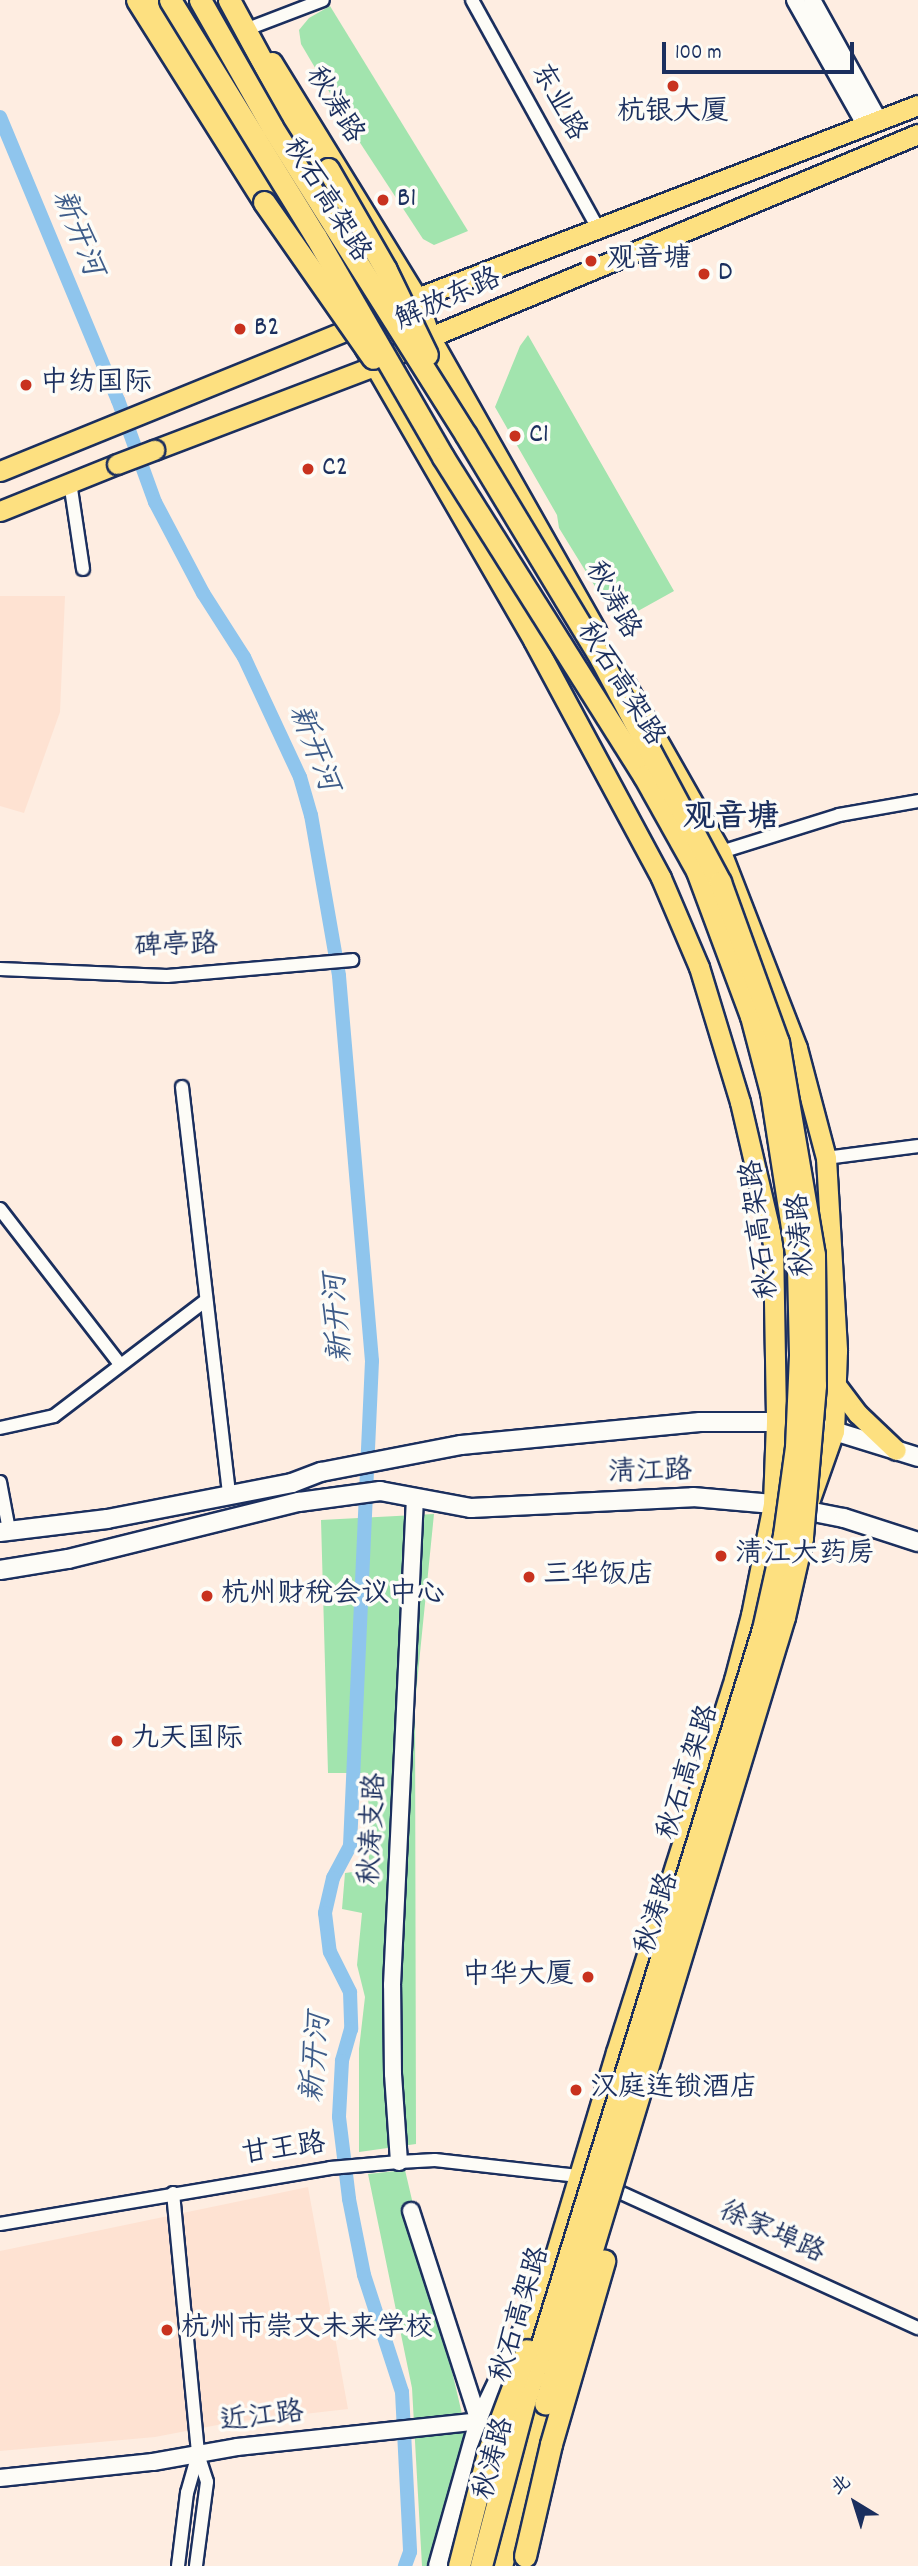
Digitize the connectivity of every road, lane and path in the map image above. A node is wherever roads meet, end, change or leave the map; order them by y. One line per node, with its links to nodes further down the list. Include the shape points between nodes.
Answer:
1 (137, 0): 20 (highway, bridge, via 296,252)
2 (152, 0): 16 (main road, 秋涛路)
3 (170, 0): 20 (highway, 秋石高架路, bridge, via 316,237)
4 (200, 0): 19 (highway, 秋石高架路, bridge, via 272,127)
5 (230, 0): 10 (main road, 秋涛路); 19 (highway, bridge, via 290,113 355,212)
6 (323, 0): 10 (street)
7 (472, 0): 14 (street, 东业路)
8 (795, 0): 12 (street)
9 (813, 0): 12 (street)
10 (250, 28): 15 (main road, 秋涛路)
11 (918, 105): 12 (main road, 解放东路)
12 (872, 123): 14 (main road, 解放东路)
13 (918, 134): 17 (main road, 解放东路)
14 (599, 230): 15 (main road, 解放东路)
15 (417, 298): 16 (main road, 解放东路); 17 (main road, 秋涛路)
16 (353, 328): 18 (main road, 秋涛路); 21 (main road, 解放东路)
17 (430, 337): 18 (main road, 解放东路); 26 (main road, 秋涛路)
18 (374, 366): 22 (main road, 解放东路, bridge); 36 (main road, 秋涛路, via 546,665 661,877 699,967 740,1102 773,1244)
19 (466, 435): 49 (highway, 秋石高架路, bridge, via 601,659 720,882 778,1042 814,1254 815,1385 802,1538 784,1617)
20 (443, 457): 50 (highway, 秋石高架路, bridge, via 644,776 698,871 751,1016 787,1182 798,1266 800,1355 796,1447 784,1535 745,1695)
21 (0, 471)
22 (70, 481): 23 (main road, 解放东路); 24 (street)
23 (0, 511)
24 (83, 569)
25 (918, 800): 26 (street, via 839,815)
26 (720, 852): 31 (main road, 秋涛路, via 797,1048)
27 (352, 960): 28 (street, 碑亭路, via 167,976)
28 (0, 969)
29 (182, 1087): 33 (street)
30 (918, 1146): 31 (street)
31 (826, 1158): 35 (main road, 秋涛路)
32 (0, 1209): 34 (street)
33 (206, 1300): 34 (street); 42 (street)
34 (120, 1364): 37 (street, via 54,1416)
35 (836, 1385): 38 (main road, 秋涛路); 39 (main road, via 858,1414)
36 (776, 1422): 38 (main road); 42 (main road, via 700,1422 461,1445); 44 (main road, 秋涛路)
37 (0, 1428)
38 (834, 1431): 39 (main road); 45 (main road, 秋涛路)
39 (896, 1450): 40 (main road)
40 (918, 1457)
41 (0, 1482): 46 (street)
42 (229, 1495): 46 (main road, via 107,1519)
43 (415, 1499): 44 (main road, 清江路, via 471,1508 693,1497); 48 (main road, 清江路, via 380,1491 299,1502 68,1559); 51 (street, 秋涛支路, via 392,1985)
44 (773, 1504): 45 (main road, 清江路); 52 (main road, 秋涛路, via 734,1680)
45 (805, 1511): 47 (main road, 清江路, via 844,1518); 53 (main road, 秋涛路, via 796,1586 763,1712 691,1902)
46 (5, 1531)
47 (918, 1542)
48 (0, 1570)
49 (731, 1797): 64 (highway, bridge, via 721,1853 551,2444); 71 (highway, 秋石高架路, bridge, via 545,2404)
50 (681, 1895): 68 (highway, bridge, via 645,1972 552,2282 488,2454); 70 (highway, 秋石高架路, bridge, via 525,2399)
51 (399, 2162): 52 (street, 甘王路, via 435,2160); 54 (street, 甘王路)
52 (578, 2176): 57 (main road, 秋涛路)
53 (603, 2185): 58 (street, 徐家埠路); 61 (main road, 秋涛路)
54 (173, 2193): 56 (street, 甘王路); 62 (street)
55 (411, 2211): 59 (street)
56 (0, 2224)
57 (548, 2276): 59 (main road); 60 (main road, 秋涛路)
58 (918, 2328)
59 (479, 2421): 60 (street, 近江路); 62 (street, 近江路); 67 (main road)
60 (503, 2428): 61 (street, 近江路); 69 (main road, 秋涛路)
61 (530, 2434): 71 (main road, 秋涛路)
62 (198, 2454): 63 (street, 近江路); 65 (street, via 187,2493); 66 (street, via 207,2482)
63 (0, 2478)
64 (524, 2561)
65 (178, 2566)
66 (196, 2566)
67 (438, 2566)
68 (459, 2566)
69 (467, 2566)
70 (481, 2566)
71 (500, 2566)

